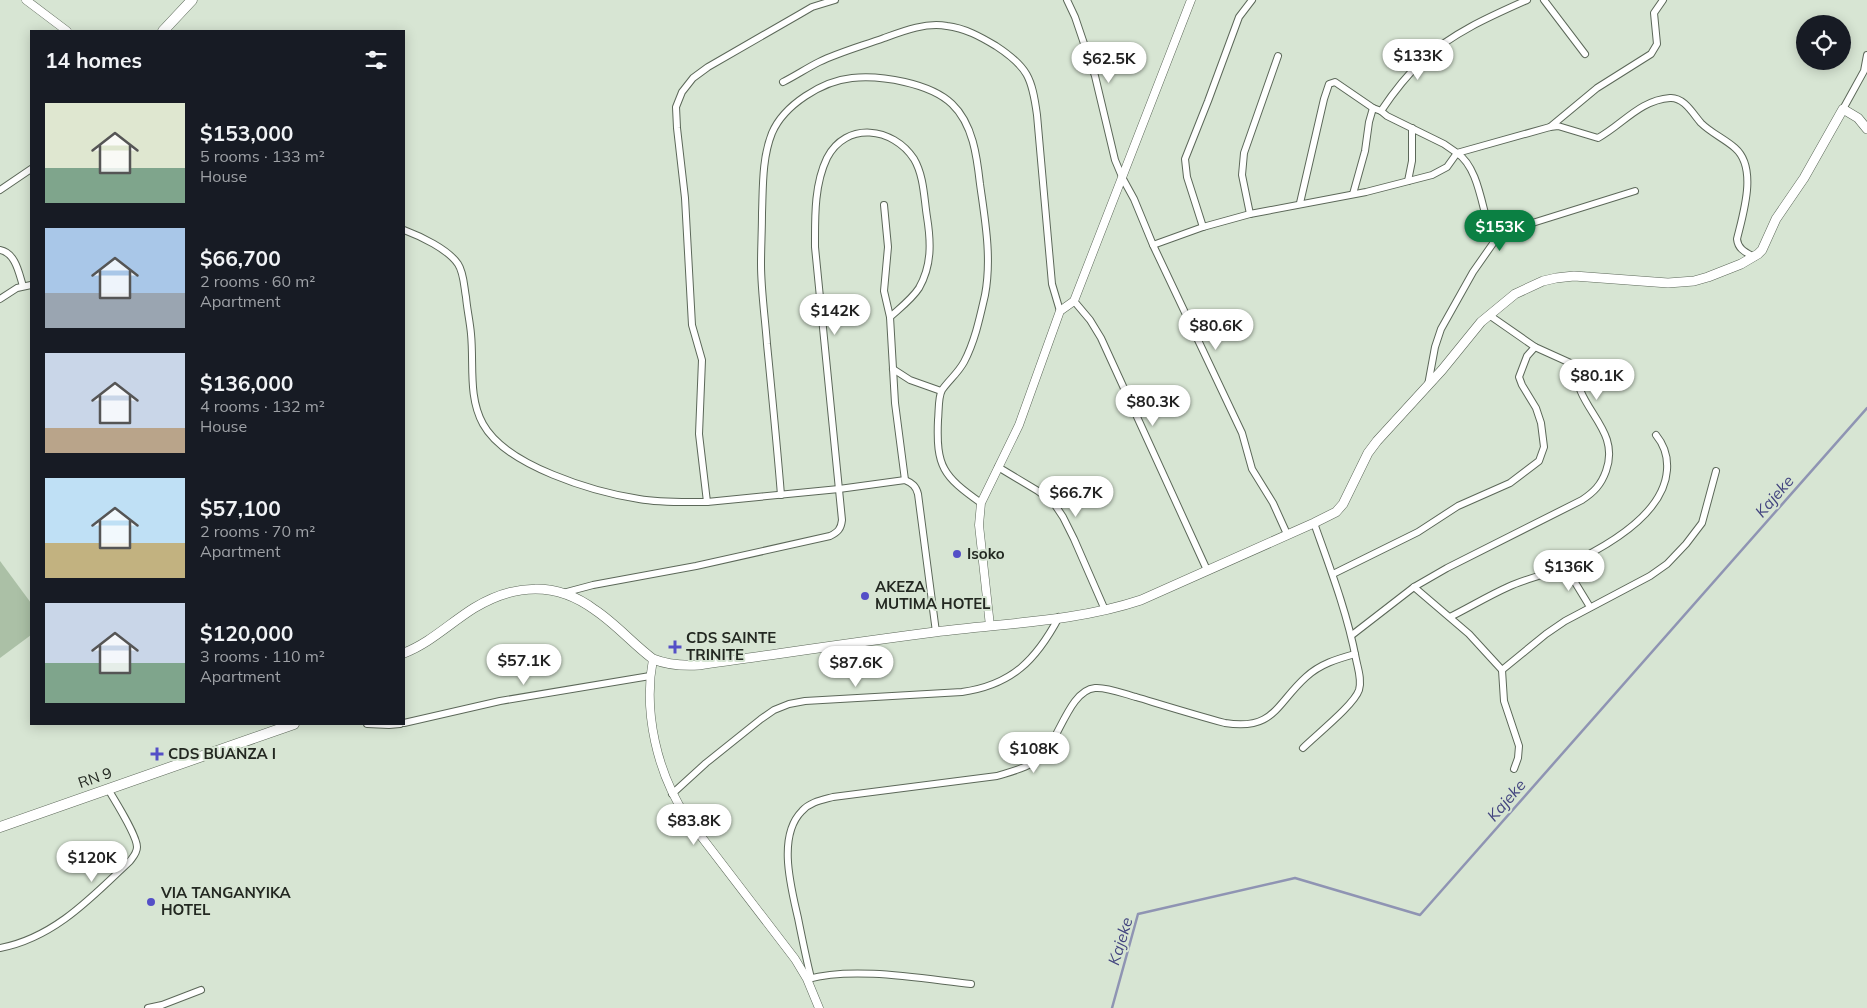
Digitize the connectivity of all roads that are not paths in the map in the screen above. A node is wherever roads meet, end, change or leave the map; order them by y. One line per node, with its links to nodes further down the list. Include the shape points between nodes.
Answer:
1 (26, 0): 10 (street)
2 (192, 0): 11 (main road)
3 (835, 0): 55 (street, via 812,7 708,67 693,78 676,107 692,325 702,360 699,434)
4 (1067, 0): 24 (street, via 1095,76 1115,160)
5 (1191, 0): 24 (street)
6 (1252, 0): 32 (street, via 1239,17 1185,159 1187,177)
7 (1527, 0): 18 (street, via 1472,26 1440,47 1403,82)
8 (1544, 0): 12 (street)
9 (1663, 0): 19 (street, via 1654,13 1657,44 1651,54 1597,88)
10 (66, 30)
11 (164, 30)
12 (1585, 54)
13 (1867, 55): 17 (street, via 1864,71)
14 (1278, 56): 31 (street, via 1244,153 1242,175)
15 (782, 82): 42 (street, via 846,51 925,26 946,25 967,31 1010,57 1027,73 1033,88 1052,284)
16 (1374, 108): 18 (street); 28 (street, via 1368,122 1365,150); 29 (street, via 1335,82 1329,84)
17 (1843, 109): 21 (main road, via 1858,118); 37 (main road, via 1804,178 1776,219 1762,250)
18 (1381, 111): 20 (street)
19 (1550, 127): 22 (street); 37 (street, via 1558,126 1598,138 1645,105 1671,98 1682,102 1705,127 1742,156 1747,192 1737,244)
20 (1412, 128): 22 (street); 25 (street)
21 (1867, 129)
22 (1457, 153): 25 (street, via 1444,170); 34 (street, via 1472,170)
23 (30, 170): 26 (street)
24 (1123, 179): 35 (street); 41 (street)
25 (1408, 181): 28 (street)
26 (0, 190)
27 (1635, 190): 34 (street, via 1526,225)
28 (1353, 194): 29 (street)
29 (1300, 203): 31 (street)
30 (884, 206): 44 (street, via 888,247 884,291)
31 (1250, 214): 32 (street)
32 (1203, 227): 35 (street)
33 (405, 230): 55 (street, via 442,250 460,268 471,335 475,403 482,423 496,441 526,461 583,486 641,500)
34 (1494, 242): 47 (street, via 1473,272 1441,330 1434,347)
35 (1153, 245): 58 (street, via 1242,433 1252,469)
36 (0, 250): 39 (street, via 10,255 16,264)
37 (1754, 257): 43 (main road, via 1694,281 1668,283 1595,277 1556,278 1529,286)
38 (30, 285): 39 (street)
39 (23, 286): 40 (street)
40 (0, 299)
41 (1074, 301): 42 (street); 60 (street, via 1100,338)
42 (1060, 311): 50 (street, via 1030,397)
43 (1488, 315): 45 (street); 47 (main road)
44 (890, 317): 46 (street); 53 (street, via 919,289 927,272 930,236 921,173 904,147 890,136 861,131 847,136 828,157 821,175 815,222)
45 (1535, 347): 61 (street, via 1527,356 1519,377 1541,423 1544,447 1539,461 1510,483 1458,506 1418,532); 62 (street, via 1577,366 1581,390 1607,435 1610,454 1604,478 1592,494 1582,500)
46 (893, 369): 48 (street, via 910,380); 52 (street)
47 (1428, 385): 57 (main road, via 1377,440 1344,504)
48 (941, 391): 54 (street, via 963,364 973,341 985,292 988,245 971,134 962,116 938,94 877,77 836,81 795,104 778,122 769,142 763,174 761,265); 56 (street, via 938,450 942,467 950,478)
49 (1656, 435): 59 (street, via 1668,460 1661,492 1653,505 1616,539)
50 (998, 467): 56 (street); 65 (street, via 1053,502 1074,539)
51 (1716, 471): 64 (street, via 1702,523 1686,544 1650,576)
52 (905, 480): 53 (street); 69 (street, via 918,494)
53 (839, 490): 54 (street); 63 (street, via 841,528 830,536 696,566 593,584)
54 (781, 495): 55 (street)
55 (707, 502)
56 (981, 503): 68 (street, via 979,525)
57 (1314, 524): 58 (main road); 61 (street)
58 (1287, 534): 60 (main road)
59 (1565, 566): 64 (street); 67 (street, via 1509,587)
60 (1207, 570): 65 (main road, via 1155,594)
61 (1333, 574): 70 (street)
62 (1414, 587): 67 (street); 70 (street)
63 (561, 594): 71 (main road, via 535,588 495,597); 73 (main road, via 594,609)
64 (1590, 607): 74 (street, via 1546,634)
65 (1105, 610): 66 (main road)
66 (1059, 617): 68 (main road); 83 (street, via 1030,659 996,684 962,692 789,704 761,718)
67 (1450, 617): 74 (street)
68 (990, 626): 69 (main road)
69 (936, 632): 73 (main road, via 699,665 679,666)
70 (1352, 635): 72 (street)
71 (405, 652)
72 (1355, 654): 80 (street, via 1360,678 1355,696); 86 (street, via 1319,667 1267,718 1254,724 1225,723 1095,688 1084,692 1075,701 1042,756 1016,771 815,801 793,823 788,854)
73 (653, 660): 75 (street)
74 (1502, 670): 81 (street, via 1504,701 1519,746)
75 (650, 676): 76 (street, via 500,700); 83 (street, via 654,733)
76 (405, 723)
77 (291, 725): 82 (main road, RN 9 / RN 9)
78 (378, 725): 79 (street)
79 (396, 725)
80 (1303, 748)
81 (1514, 769)
82 (108, 789): 84 (main road, RN 9 / RN 9); 85 (street, via 134,836 136,853 68,917 46,931)
83 (672, 794): 86 (street, via 686,818)
84 (0, 827)
85 (0, 948)
86 (809, 979): 87 (street, via 846,974 888,975); 90 (street)
87 (971, 984)
88 (201, 990): 89 (street)
89 (148, 1008)
90 (818, 1008)

